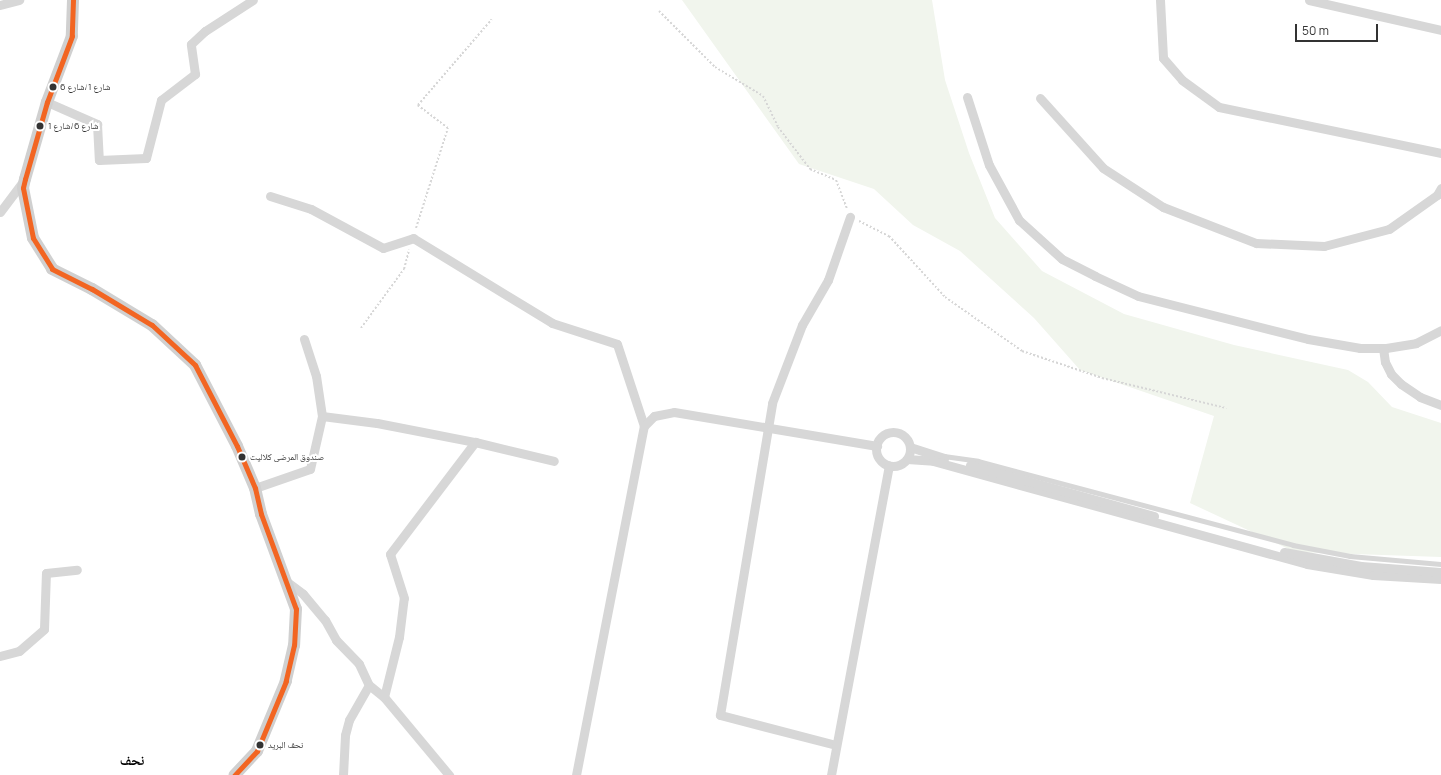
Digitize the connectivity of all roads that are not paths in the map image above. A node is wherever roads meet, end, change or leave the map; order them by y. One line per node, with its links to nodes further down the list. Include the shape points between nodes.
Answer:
1 (19, 0): 6 (street)
2 (73, 0): 10 (street, via 72,36)
3 (253, 0): 10 (street, via 205,31 191,44 195,74 161,100 146,158 99,160 98,124)
4 (1160, 0): 11 (street, via 1163,58 1182,80 1220,107)
5 (1310, 0): 7 (street)
6 (0, 5)
7 (1441, 30)
8 (967, 97): 19 (street, via 979,139 1003,193 1019,220 1062,259 1138,296 1308,339 1360,348)
9 (1040, 98): 13 (street, via 1103,168 1163,207 1256,243 1324,246 1389,229 1437,195)
10 (47, 102): 12 (street)
11 (1441, 153)
12 (25, 179): 15 (street); 31 (street, via 24,188 33,238 52,269 92,289 152,325 195,365 237,446)
13 (1441, 188)
14 (270, 196): 22 (street, via 311,209 383,248 413,238 552,323 617,344)
15 (0, 212)
16 (850, 217): 23 (street, via 828,280 796,340 772,403)
17 (1441, 330): 19 (street, via 1416,343)
18 (304, 339): 21 (street, via 316,376)
19 (1383, 348): 20 (street, via 1391,374 1401,384 1420,397)
20 (1441, 405)
21 (322, 416): 24 (street, via 377,423); 31 (street, via 310,469)
22 (644, 426): 23 (street, via 654,416 674,412); 44 (street)
23 (767, 428): 25 (street); 40 (street, via 720,716)
24 (475, 442): 29 (street); 39 (street, via 390,554 404,598 399,637)
25 (877, 446): 26 (street, via 886,434 895,432 904,436); 30 (street, via 878,456)
26 (910, 447): 27 (street); 28 (street)
27 (930, 454): 32 (lane, via 978,461 1293,546 1350,556); 34 (street, via 1304,556 1361,566)
28 (907, 459): 30 (street, via 899,465); 35 (street, via 933,461 1307,564 1373,575)
29 (554, 461)
30 (889, 466): 40 (street)
31 (255, 488): 36 (street, via 261,514)
32 (1441, 564)
33 (77, 570): 37 (street, via 46,573 44,629 19,651)
34 (1441, 572)
35 (1441, 579)
36 (286, 581): 38 (street, via 303,594 325,620 336,640 358,664); 41 (street, via 296,609 294,646 286,681 257,751)
37 (0, 656)
38 (369, 685): 39 (street); 42 (street, via 345,735)
39 (384, 697): 43 (street)
40 (836, 745): 45 (street)
41 (235, 775)
42 (343, 775)
43 (449, 775)
44 (576, 775)
45 (831, 775)

